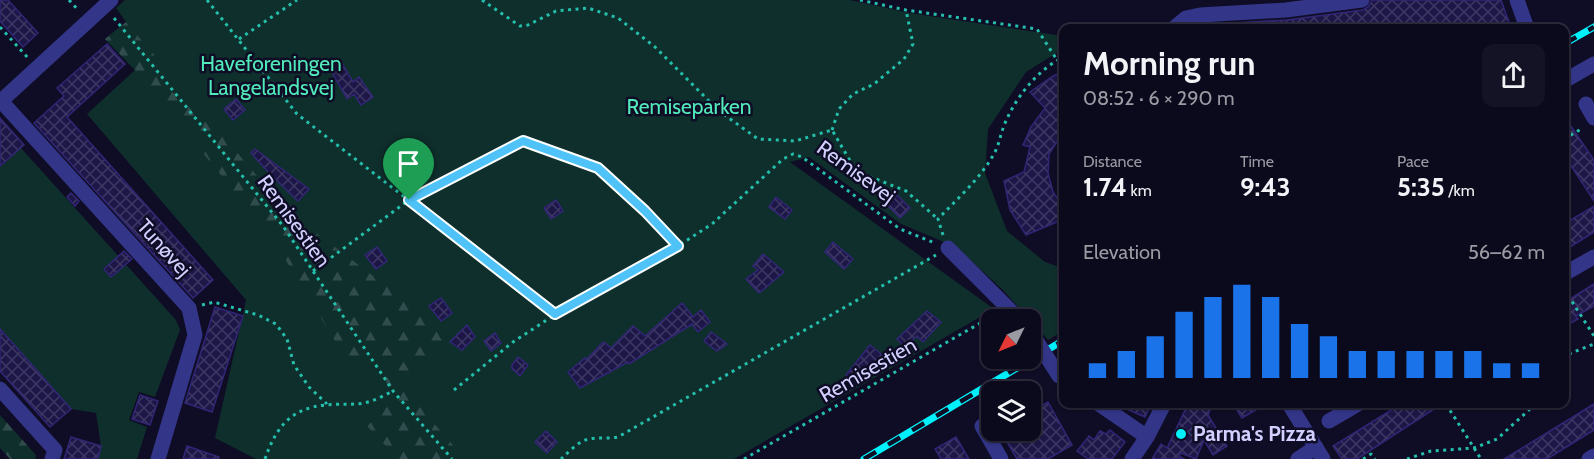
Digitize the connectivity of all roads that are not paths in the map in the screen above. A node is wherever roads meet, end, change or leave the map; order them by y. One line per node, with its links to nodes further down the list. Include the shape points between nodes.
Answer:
1 (1362, 0): 4 (street, via 1200,15)
2 (1517, 0): 5 (street)
3 (107, 3): 8 (street)
4 (1179, 24)
5 (1526, 24)
6 (1594, 63): 7 (street)
7 (1569, 78)
8 (1, 102): 26 (street, Tunøvej, via 189,308 195,335)
9 (948, 248): 12 (street)
10 (1594, 256): 11 (street)
11 (1569, 271)
12 (1009, 309)
13 (1041, 348): 14 (street, bridge)
14 (1059, 375)
15 (0, 389): 25 (street, via 55,450)
16 (1105, 408): 21 (street)
17 (1162, 408): 21 (street)
18 (1292, 408): 23 (street)
19 (1351, 408): 20 (street)
20 (1329, 421)
21 (1147, 437): 28 (street)
22 (991, 441): 27 (street)
23 (1320, 453): 29 (street)
24 (1594, 456): 30 (street)
25 (52, 459)
26 (158, 459)
27 (1001, 459)
28 (1132, 459)
29 (1298, 459)
30 (1589, 459)

